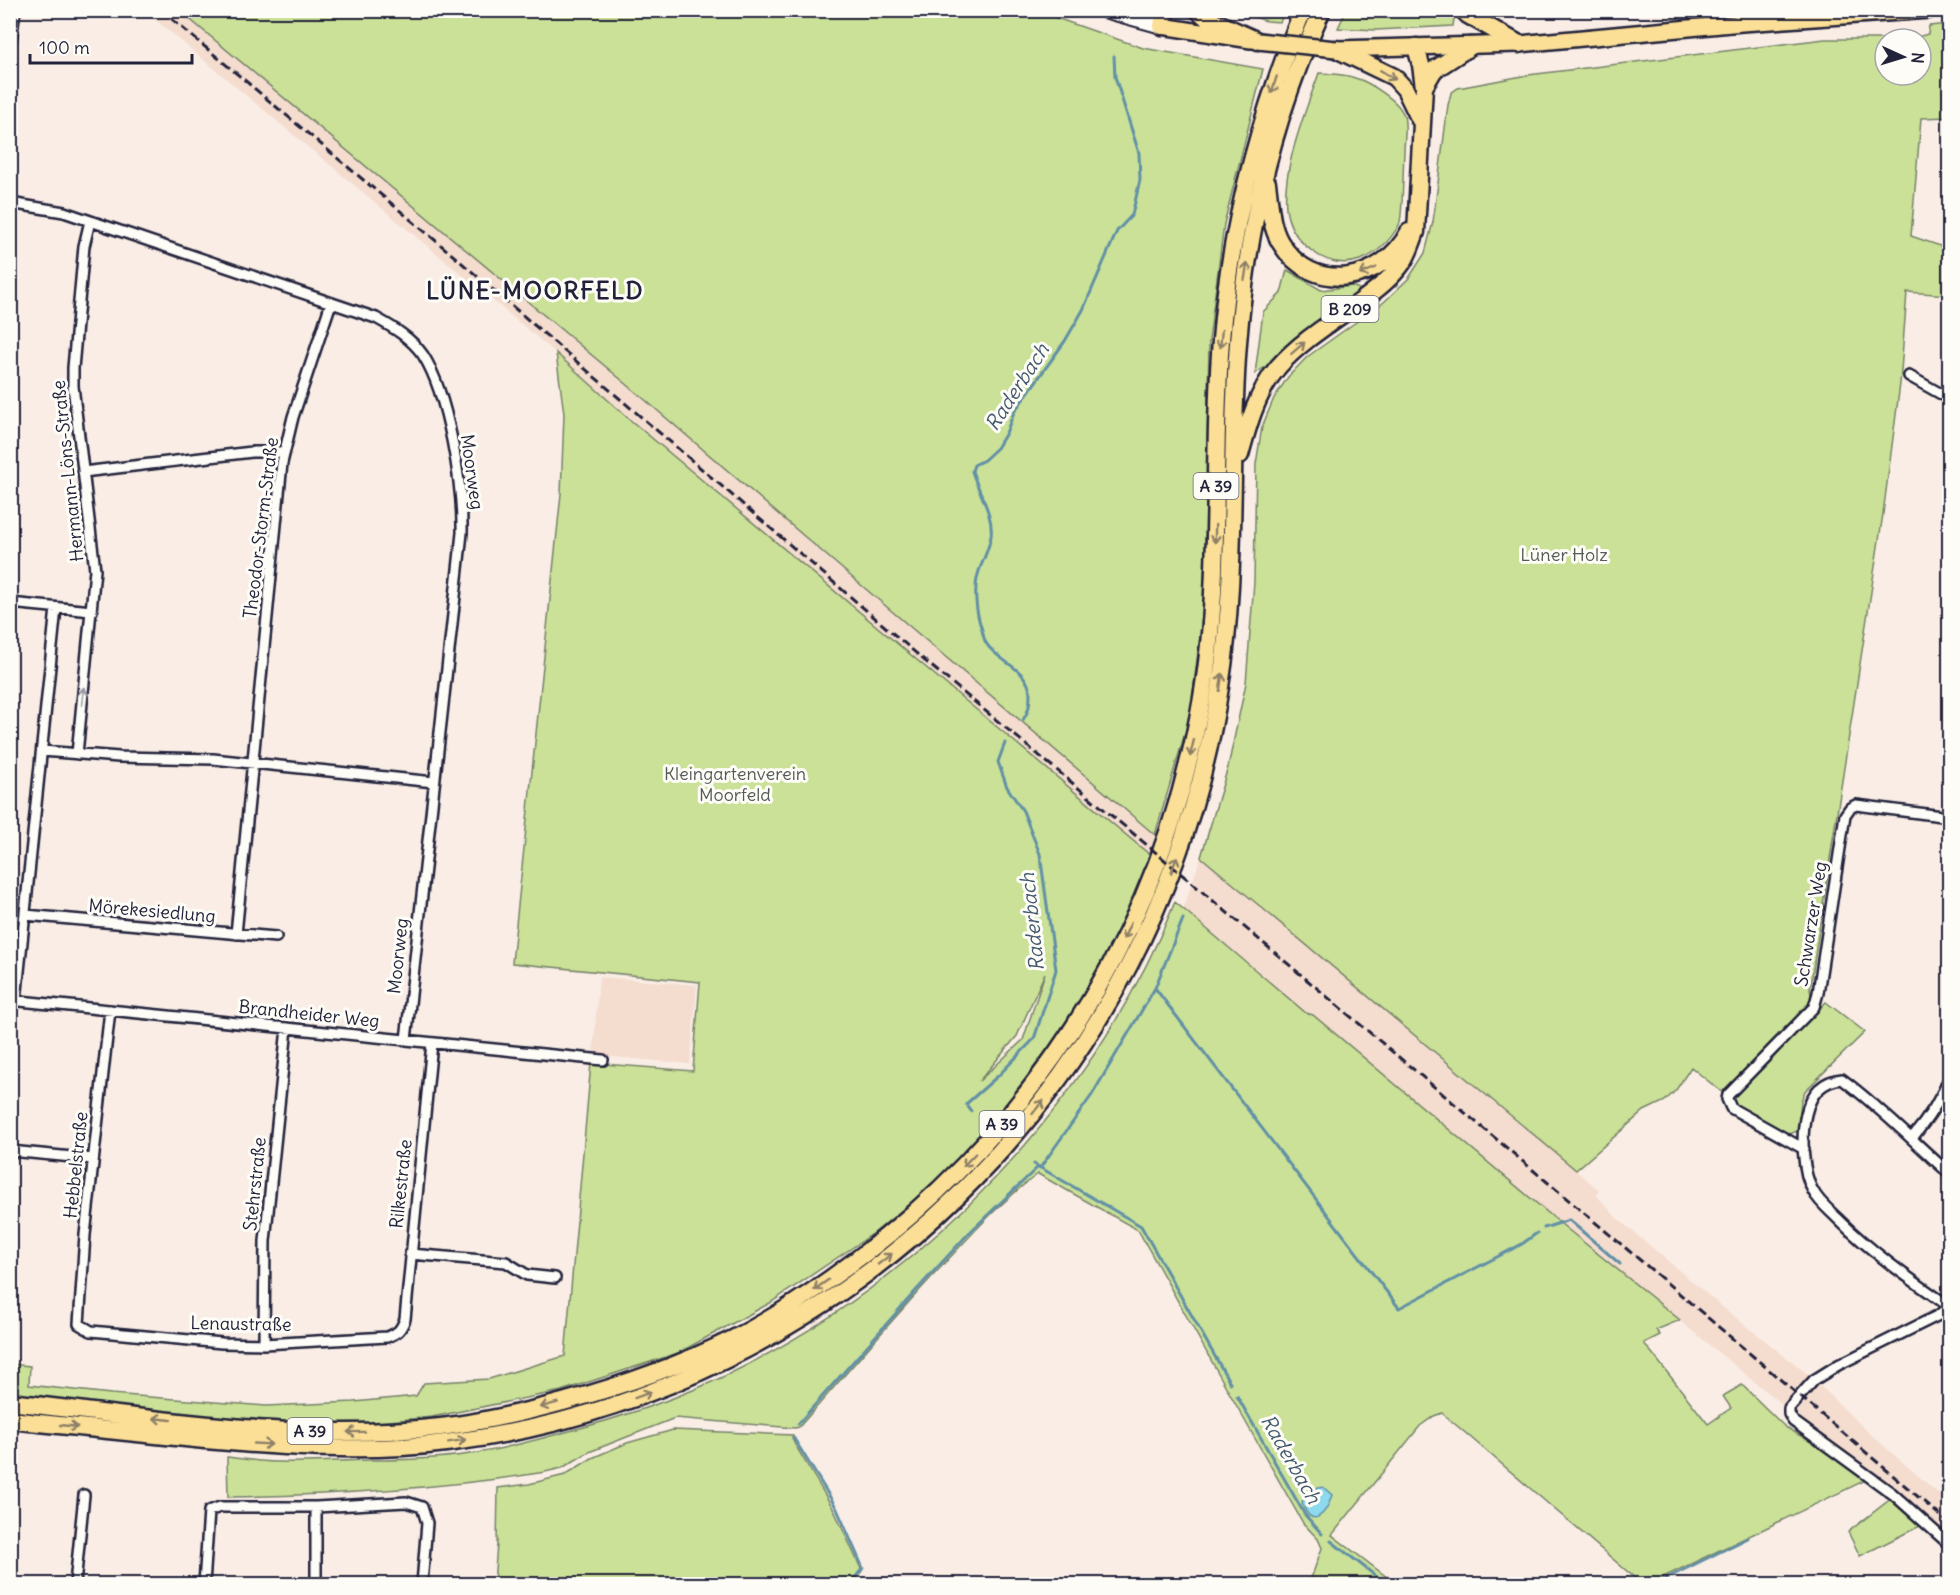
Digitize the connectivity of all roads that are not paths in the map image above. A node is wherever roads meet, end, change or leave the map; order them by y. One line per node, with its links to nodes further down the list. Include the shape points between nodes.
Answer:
1 (14, 10): 9 (street)
2 (1104, 10): 8 (main road)
3 (1198, 10): 10 (highway)
4 (1303, 10): 56 (highway, A 39, one-way to 56, via 1278,71 1249,166 1227,280 1220,354 1209,651 1199,714 1178,799 1139,907 1092,1000 1038,1081 977,1152 879,1243 808,1294 738,1336 636,1379 529,1411 443,1427 348,1432 213,1425)
5 (1322, 10): 17 (highway, A 39, via 1295,76)
6 (1463, 10): 11 (highway)
7 (1930, 10): 11 (main road)
8 (1163, 18): 10 (main road, via 1203,34)
9 (10, 41)
10 (1258, 42): 14 (main road, bridge)
11 (1519, 44): 12 (main road)
12 (1471, 46): 13 (main road); 15 (highway, via 1434,70)
13 (1416, 47): 14 (main road); 15 (highway)
14 (1336, 49): 16 (highway, one-way to 16, via 1394,77 1405,90)
15 (1424, 87): 16 (highway, B 209)
16 (1421, 124): 19 (highway, B 209)
17 (1266, 171): 19 (highway, one-way to 17, via 1401,243 1376,268 1356,276 1333,277 1293,260 1280,242 1272,223); 26 (highway, A 39, one-way to 17, via 1244,282)
18 (10, 203): 20 (street, Moorweg)
19 (1417, 212): 26 (highway, B 209, one-way to 19, via 1249,422 1276,368 1392,276 1416,232)
20 (90, 221): 21 (street, Moorweg); 25 (street, Hermann-Löns-Straße, via 84,246 73,368)
21 (331, 303): 24 (street, Theodor-Storm-Straße); 33 (street, Moorweg, via 376,318 414,345 430,368 452,438 462,533)
22 (1909, 376): 23 (street)
23 (1950, 399)
24 (284, 452): 25 (street, via 252,452); 32 (street, Theodor-Storm-Straße)
25 (83, 472): 29 (street, Hermann-Löns-Straße, via 95,570)
26 (1233, 497): 57 (highway, A 39, one-way to 26, via 249,1444 347,1448 398,1448 490,1436 609,1406 691,1376 766,1338 861,1278 951,1202 1025,1122 1086,1040 1143,939 1194,806 1215,717 1228,619)
27 (10, 603): 28 (street)
28 (56, 608): 29 (street); 30 (street)
29 (92, 611): 31 (street, Hermann-Löns-Straße, one-way to 29)
30 (42, 751): 31 (street); 35 (street)
31 (78, 754): 32 (street)
32 (252, 763): 33 (street); 36 (street, Theodor-Storm-Straße)
33 (434, 782): 41 (street, Moorweg)
34 (1950, 818): 46 (street, Schwarzer Weg, via 1856,805 1845,815 1814,1006 1726,1099 1731,1108)
35 (25, 915): 36 (street, Mörekesiedlung); 38 (street)
36 (236, 934): 37 (street, Mörekesiedlung)
37 (276, 937)
38 (13, 1000): 39 (street, Brandheider Weg)
39 (110, 1010): 40 (street, Brandheider Weg); 48 (street, Hebbelstraße)
40 (287, 1028): 41 (street, Brandheider Weg); 55 (street, Stehrstraße, via 265,1241)
41 (406, 1040): 42 (street, Brandheider Weg)
42 (432, 1043): 43 (street, Brandheider Weg); 50 (street, Rilkestraße)
43 (603, 1060)
44 (1950, 1076): 45 (street)
45 (1912, 1138): 46 (street, via 1842,1079 1831,1080 1812,1096); 49 (street)
46 (1804, 1149): 52 (street, via 1807,1176 1820,1201 1878,1256)
47 (10, 1151): 48 (street)
48 (93, 1159): 53 (street, Hebbelstraße)
49 (1950, 1174)
50 (410, 1254): 51 (street, via 506,1262 527,1275); 54 (street, Rilkestraße)
51 (555, 1278)
52 (1949, 1306): 60 (street, via 1939,1315 1814,1380 1789,1408 1789,1414 1793,1421 1893,1494)
53 (79, 1324): 55 (street, Lenaustraße, via 91,1331)
54 (402, 1329): 55 (street, Lenaustraße, via 387,1337)
55 (264, 1344)
56 (10, 1402)
57 (10, 1420)
58 (84, 1495): 61 (street)
59 (316, 1508): 62 (street, via 220,1507 209,1511); 63 (street); 64 (street, via 406,1502 422,1507 428,1523)
60 (1950, 1545)
61 (75, 1584)
62 (204, 1584)
63 (316, 1584)
64 (423, 1584)

